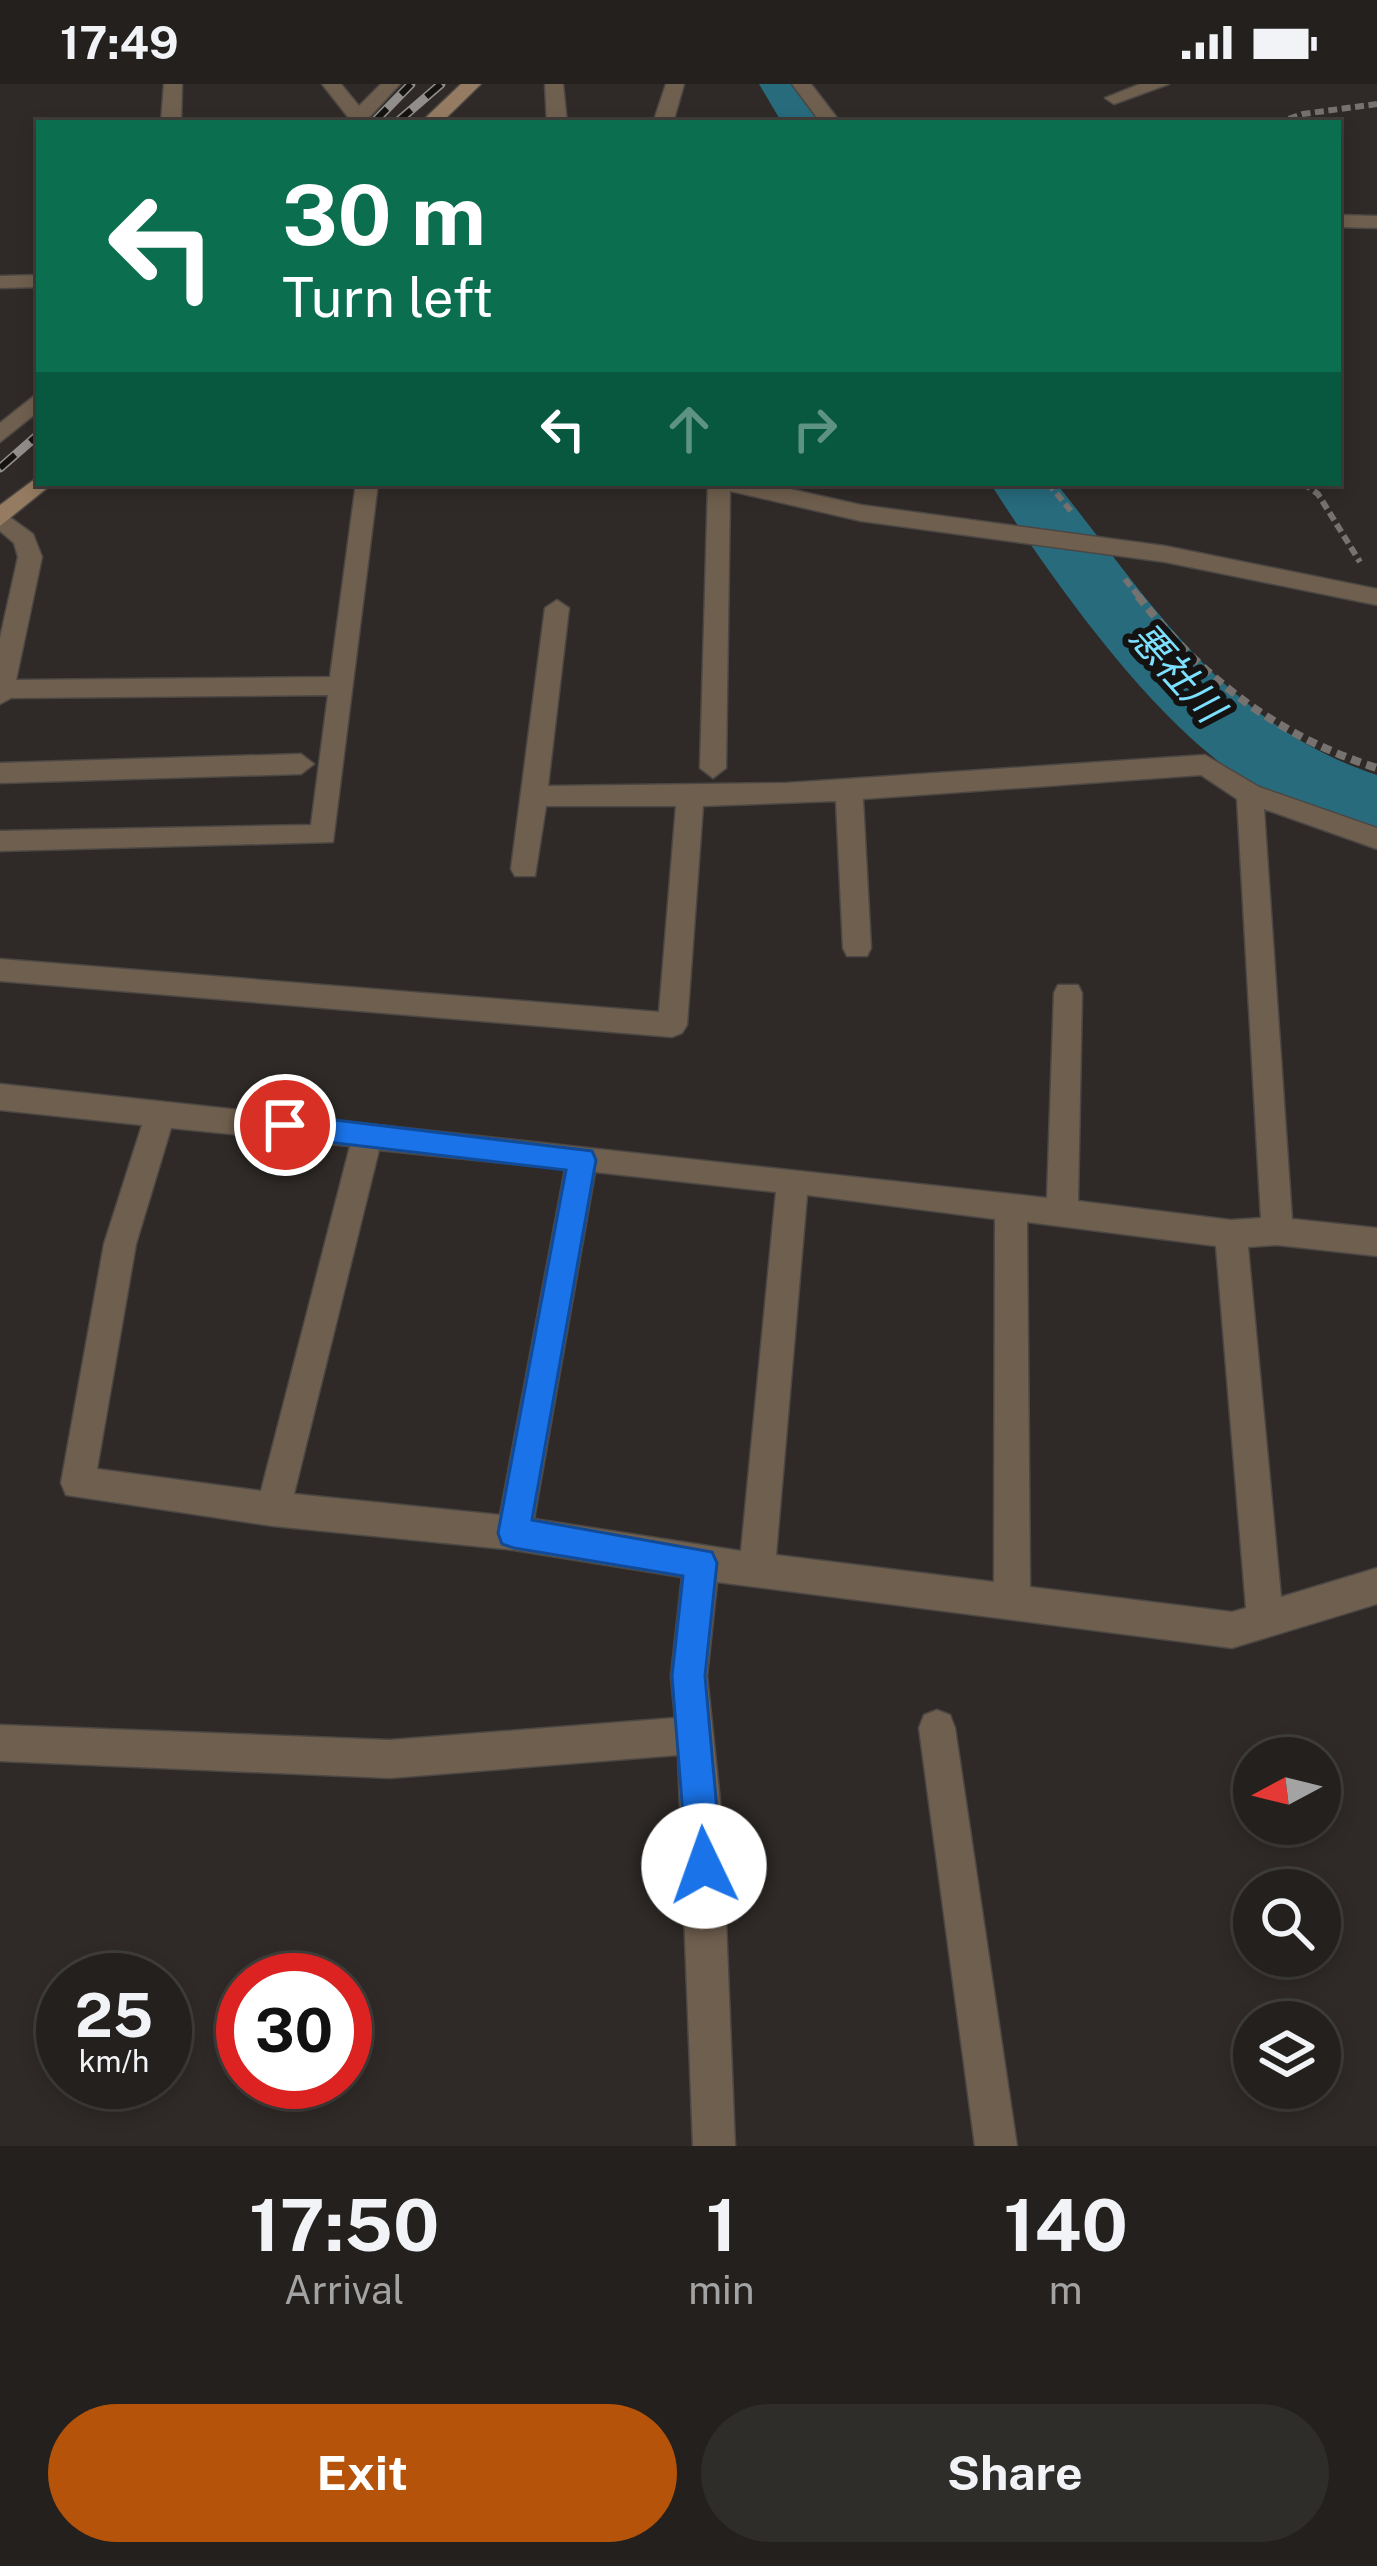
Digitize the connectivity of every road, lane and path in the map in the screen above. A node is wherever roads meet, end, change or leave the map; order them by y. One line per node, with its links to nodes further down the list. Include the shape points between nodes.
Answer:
1 (173, 84): 11 (street)
2 (331, 84): 12 (street)
3 (391, 84): 12 (street)
4 (472, 84): 13 (main road)
5 (554, 84): 14 (street)
6 (675, 84): 15 (street)
7 (801, 84): 16 (street)
8 (1160, 84): 9 (street)
9 (1113, 91): 17 (street)
10 (1377, 104): 18 (path)
11 (171, 120)
12 (356, 120)
13 (433, 120)
14 (557, 120)
15 (664, 120)
16 (829, 120)
17 (1118, 120)
18 (1285, 120)
19 (1341, 221): 20 (street)
20 (1377, 222)
21 (36, 281): 22 (street)
22 (0, 282)
23 (36, 400): 25 (street)
24 (36, 421): 25 (street)
25 (5, 426)
26 (36, 486): 31 (main road)
27 (367, 486): 36 (street)
28 (719, 486): 39 (street)
29 (743, 486): 32 (street, via 861,513)
30 (1307, 486): 33 (path)
31 (0, 518): 37 (street, via 25,539 30,557)
32 (1094, 544): 34 (street); 40 (path, via 1228,692 1292,739)
33 (1365, 569)
34 (1377, 597)
35 (556, 608): 44 (street)
36 (342, 686): 37 (street); 47 (street, via 323,835)
37 (1, 692)
38 (301, 764): 41 (street)
39 (713, 767)
40 (1377, 768)
41 (0, 773)
42 (849, 794): 43 (street, via 1205,765); 45 (street); 49 (street)
43 (1250, 794): 46 (street); 59 (street)
44 (533, 796): 45 (street); 48 (street)
45 (690, 800): 50 (street, via 672,1025)
46 (1377, 839)
47 (0, 842)
48 (525, 869)
49 (857, 948)
50 (0, 970)
51 (1068, 993): 58 (street)
52 (0, 1097): 53 (street)
53 (161, 1113): 54 (street); 62 (street, via 120,1244 78,1484)
54 (368, 1134): 55 (street); 62 (street)
55 (582, 1160): 56 (street); 63 (street)
56 (793, 1180): 57 (street); 65 (street)
57 (1011, 1205): 58 (street); 67 (street)
58 (1062, 1211): 60 (street)
59 (1277, 1232): 60 (street); 61 (street)
60 (1231, 1234): 68 (street)
61 (1377, 1242)
62 (273, 1509): 63 (street)
63 (514, 1533): 64 (street)
64 (701, 1563): 65 (street); 70 (street, via 688,1676)
65 (757, 1568): 67 (street)
66 (1377, 1586): 68 (street)
67 (1012, 1604): 68 (street, via 1232,1630)
68 (1265, 1620)
69 (937, 1728): 73 (street)
70 (692, 1735): 71 (street, via 390,1759); 72 (street, via 703,1820)
71 (0, 1743)
72 (714, 2146)
73 (996, 2146)

